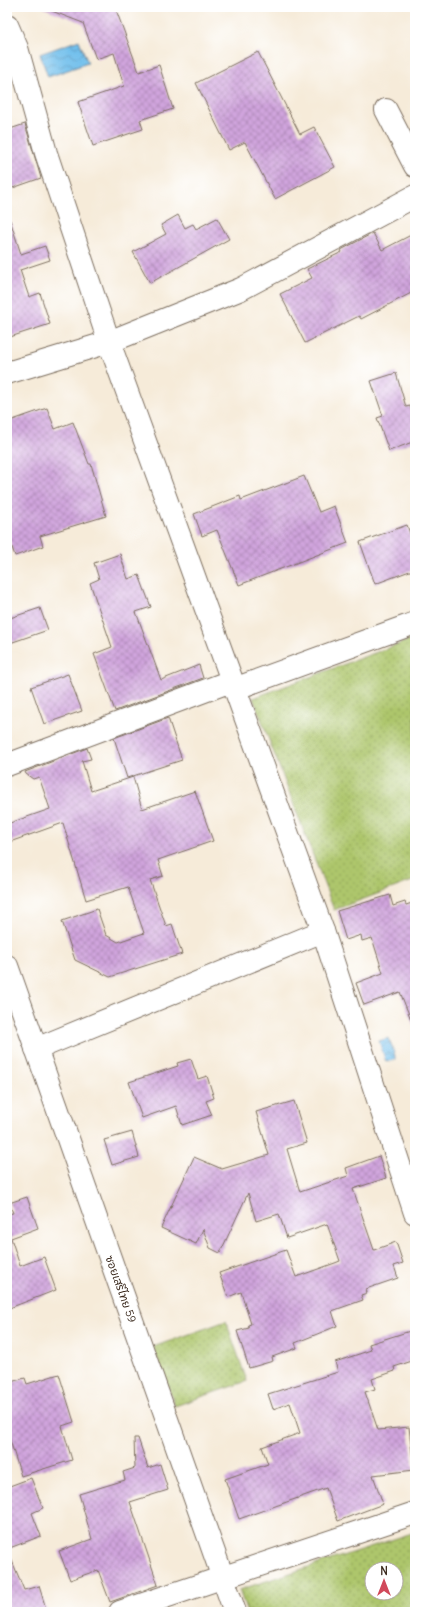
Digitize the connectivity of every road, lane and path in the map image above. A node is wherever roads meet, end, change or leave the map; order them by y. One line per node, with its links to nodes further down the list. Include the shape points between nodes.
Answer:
1 (7, 25): 5 (street, via 17,48 46,153)
2 (386, 110): 3 (street)
3 (415, 166)
4 (415, 196): 5 (street, via 241,288)
5 (109, 342): 6 (street); 8 (street)
6 (7, 373)
7 (415, 623): 8 (street)
8 (233, 685): 9 (street); 10 (street)
9 (7, 765)
10 (323, 931): 12 (street); 13 (street)
11 (7, 966): 12 (street, ซอยเสรีไทย 59)
12 (36, 1049): 15 (street, ซอยเสรีไทย 59)
13 (415, 1213)
14 (415, 1513): 15 (street)
15 (223, 1578): 16 (street); 17 (street, ซอยเสรีไทย 59)
16 (120, 1612)
17 (234, 1612)

